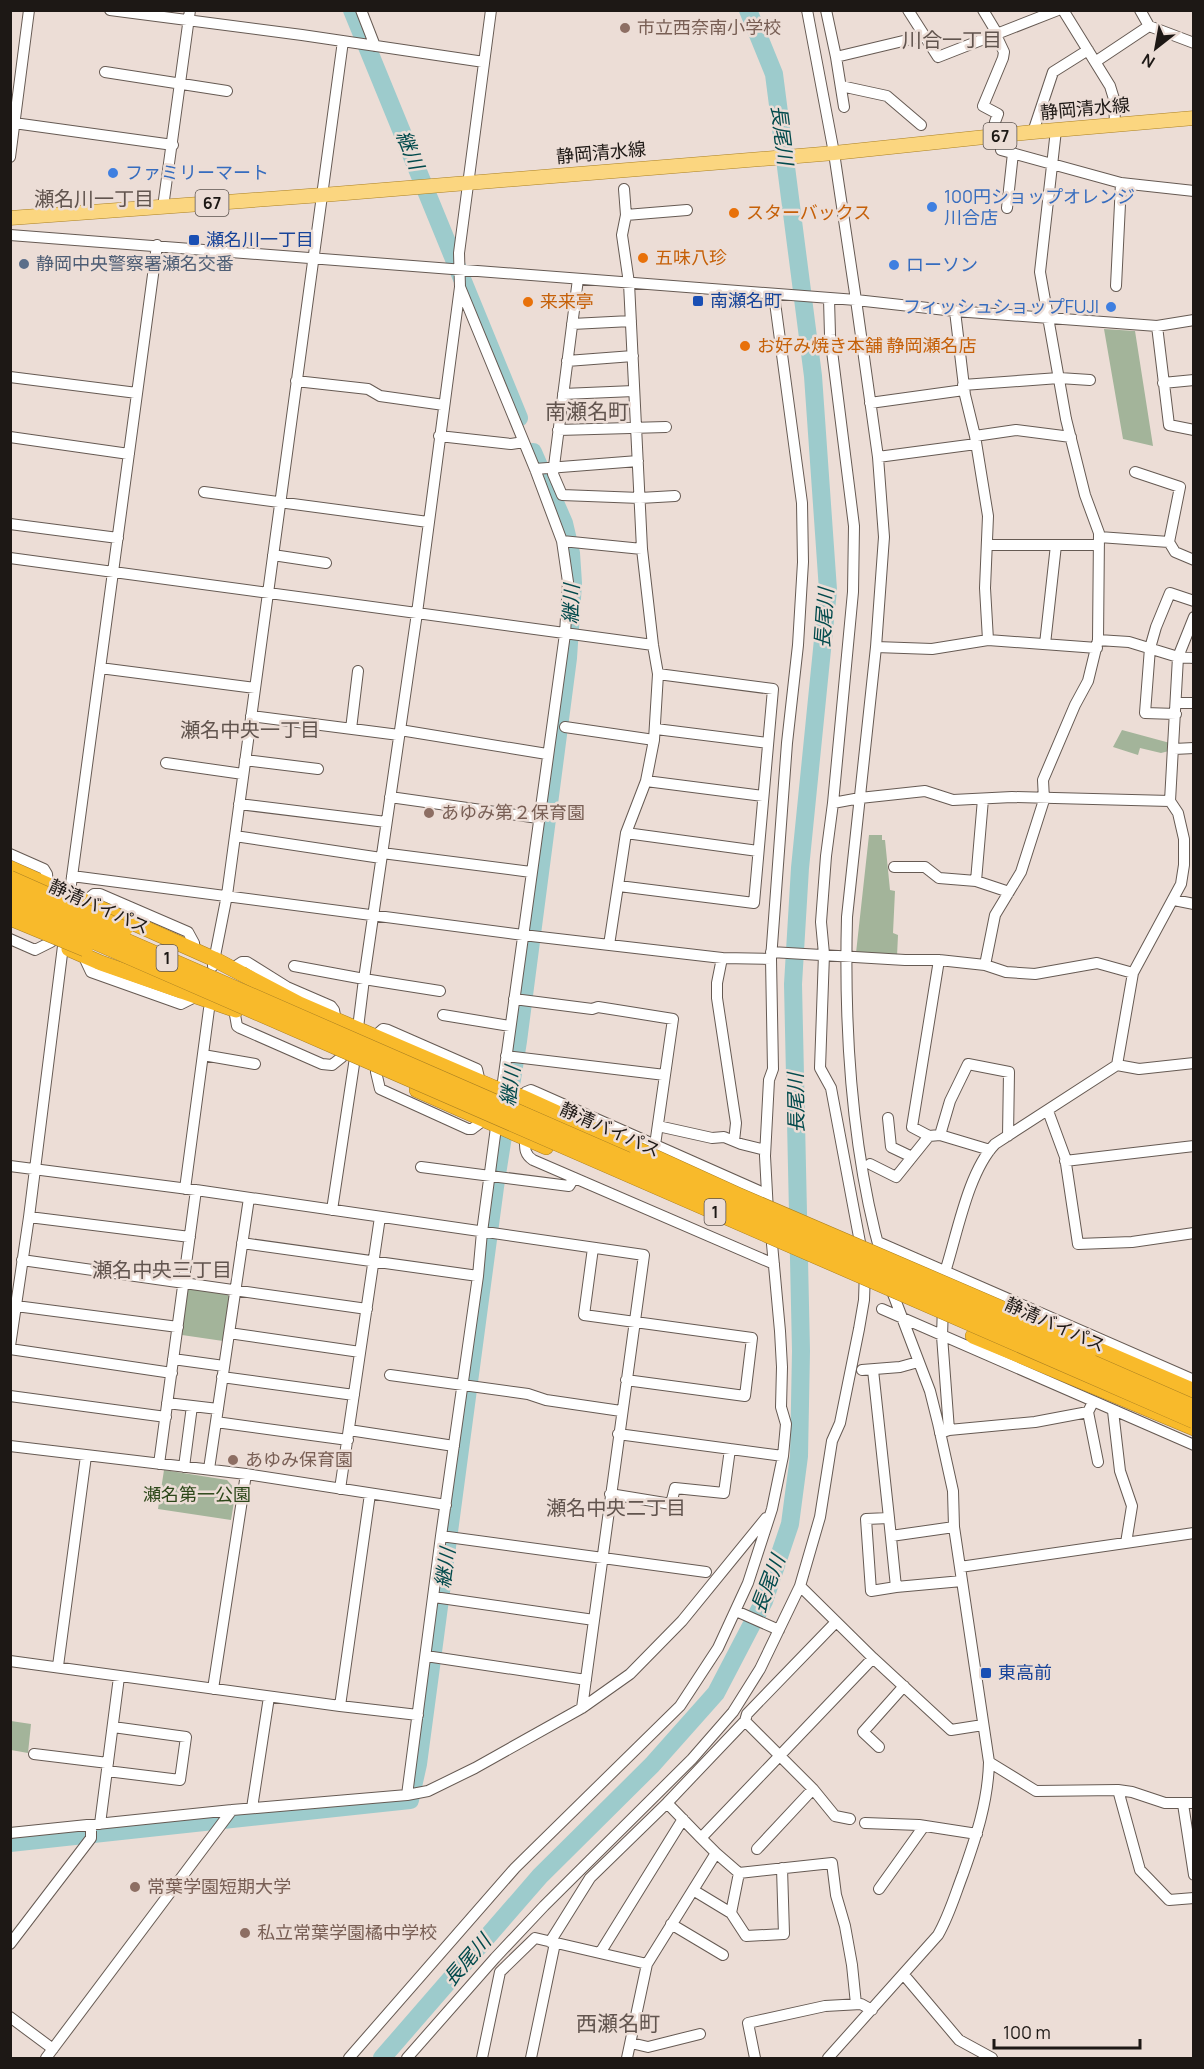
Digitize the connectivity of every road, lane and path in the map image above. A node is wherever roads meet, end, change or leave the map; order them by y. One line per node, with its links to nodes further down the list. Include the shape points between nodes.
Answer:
1 (29, 10): 30 (street)
2 (110, 10): 12 (street)
3 (361, 10): 18 (street)
4 (491, 10): 21 (street)
5 (807, 10): 37 (street)
6 (826, 10): 20 (street)
7 (908, 10): 15 (street)
8 (983, 10): 14 (street)
9 (1058, 10): 14 (street)
10 (1063, 10): 19 (street)
11 (1140, 10): 13 (street)
12 (189, 16): 16 (street); 24 (street)
13 (1149, 26): 17 (street); 22 (street)
14 (997, 35): 15 (street, via 938,57); 29 (street, via 1003,58 983,106 998,114)
15 (924, 36): 20 (street)
16 (343, 41): 18 (street); 45 (street)
17 (1194, 43)
18 (375, 46): 21 (street)
19 (1088, 50): 22 (street); 34 (street, via 1053,72)
20 (836, 57): 25 (street)
21 (484, 62): 41 (street)
22 (1095, 62): 31 (street, via 1110,86)
23 (105, 72): 24 (street)
24 (180, 85): 26 (street); 35 (street)
25 (841, 86): 27 (street); 32 (street, via 887,96)
26 (227, 91)
27 (844, 107)
28 (1194, 118): 31 (main road, 静岡清水線 / 67)
29 (995, 122)
30 (14, 123): 35 (street); 39 (street)
31 (1115, 124): 33 (main road, 静岡清水線 / 67)
32 (921, 125)
33 (1056, 130): 34 (main road, 静岡清水線 / 67); 40 (street)
34 (1034, 132): 37 (main road, 静岡清水線 / 67)
35 (173, 145): 46 (street)
36 (1001, 150): 38 (street)
37 (834, 153): 41 (main road, 静岡清水線 / 67); 61 (street)
38 (1013, 153): 40 (street); 47 (street)
39 (10, 157)
40 (1051, 165): 42 (street); 63 (street, via 1040,272)
41 (467, 182): 45 (main road, 静岡清水線 / 67); 54 (street)
42 (1121, 183): 44 (street); 57 (street)
43 (624, 189): 49 (street)
44 (1194, 191)
45 (322, 195): 46 (main road, 静岡清水線 / 67); 53 (street)
46 (163, 207): 50 (main road, 静岡清水線 / 67)
47 (1007, 208)
48 (687, 210): 49 (street)
49 (626, 216): 56 (street, via 622,235)
50 (10, 218)
51 (10, 235): 52 (street)
52 (157, 246): 53 (street); 78 (street)
53 (313, 258): 54 (street); 74 (street)
54 (458, 269): 55 (street); 58 (street)
55 (578, 279): 56 (street); 66 (street)
56 (629, 283): 59 (street); 65 (street)
57 (1116, 286)
58 (460, 287): 81 (street); 90 (street)
59 (776, 295): 60 (street); 186 (street, via 802,503 803,562)
60 (827, 299): 61 (street); 154 (street, via 854,526 853,592)
61 (856, 300): 62 (street); 80 (street)
62 (955, 311): 63 (street); 76 (street)
63 (1048, 317): 67 (street); 71 (street)
64 (1194, 320): 67 (street)
65 (631, 321): 66 (street); 68 (street)
66 (572, 324): 69 (street)
67 (1156, 326): 75 (street)
68 (633, 356): 69 (street); 77 (street)
69 (567, 361): 79 (street)
70 (10, 377): 78 (street)
71 (1059, 378): 72 (street); 76 (street); 88 (street)
72 (1090, 380)
73 (1194, 380): 75 (street)
74 (296, 381): 81 (street, via 368,389 380,396); 100 (street)
75 (1164, 383): 85 (street, via 1169,426)
76 (964, 388): 80 (street); 89 (street)
77 (634, 391): 79 (street); 82 (street)
78 (137, 393): 91 (street)
79 (563, 394): 84 (street)
80 (870, 403): 92 (street)
81 (444, 405): 86 (street)
82 (636, 427): 83 (street); 84 (street); 93 (street)
83 (666, 427)
84 (558, 430): 94 (street)
85 (1194, 430)
86 (440, 436): 90 (street); 101 (street)
87 (10, 437): 91 (street)
88 (1071, 437): 89 (street, via 1016,430); 105 (street)
89 (976, 440): 92 (street); 107 (street, via 988,516)
90 (524, 442): 95 (street)
91 (129, 454): 103 (street)
92 (878, 457): 124 (street, via 884,537)
93 (638, 461): 94 (street); 99 (street)
94 (554, 467): 95 (street); 99 (street, via 562,495)
95 (535, 469): 104 (street)
96 (1135, 472): 106 (street, via 1180,487)
97 (204, 492): 100 (street)
98 (675, 496): 99 (street)
99 (640, 498): 109 (street)
100 (280, 502): 101 (street); 110 (street)
101 (428, 522): 117 (street)
102 (10, 524): 103 (street)
103 (118, 538): 114 (street)
104 (562, 541): 109 (street); 119 (street, via 568,582)
105 (1099, 541): 106 (street); 108 (street); 122 (street)
106 (1169, 542): 112 (street, via 1175,552)
107 (987, 544): 108 (street); 120 (street)
108 (1056, 545): 121 (street)
109 (642, 549): 123 (street)
110 (273, 555): 113 (street); 115 (street)
111 (10, 558): 114 (street)
112 (1194, 560)
113 (326, 563)
114 (112, 573): 115 (street); 128 (street)
115 (268, 593): 117 (street); 131 (street)
116 (1194, 601): 125 (street, via 1170,593)
117 (417, 614): 119 (street); 137 (street)
118 (1194, 617): 126 (street)
119 (565, 634): 123 (street); 142 (street)
120 (988, 640): 121 (street); 124 (street, via 932,649)
121 (1045, 644): 122 (street)
122 (1098, 644): 125 (street, via 1129,642); 152 (street, via 1088,681 1043,780)
123 (652, 645): 130 (street)
124 (876, 647): 150 (street)
125 (1150, 648): 126 (street); 133 (street, via 1145,712)
126 (1178, 657): 127 (street); 133 (street)
127 (1194, 658)
128 (100, 668): 131 (street); 166 (street)
129 (358, 671): 136 (street)
130 (658, 674): 138 (street); 139 (street, via 773,689)
131 (255, 688): 134 (street)
132 (1194, 704): 133 (street)
133 (1177, 708): 141 (street)
134 (251, 716): 136 (street); 143 (street)
135 (565, 727): 138 (street)
136 (351, 729): 137 (street)
137 (400, 733): 142 (street); 149 (street)
138 (655, 734): 139 (street); 147 (street)
139 (768, 743): 148 (street)
140 (1194, 748): 141 (street)
141 (1174, 749): 153 (street)
142 (547, 754): 156 (street)
143 (245, 760): 145 (street); 146 (street)
144 (166, 763): 146 (street)
145 (318, 769)
146 (243, 774): 155 (street)
147 (646, 781): 148 (street); 158 (street)
148 (763, 796): 160 (street)
149 (390, 797): 156 (street); 157 (street)
150 (860, 798): 151 (street, via 925,791 953,800); 154 (street); 187 (street)
151 (983, 799): 152 (street); 168 (street)
152 (1044, 800): 153 (street); 172 (street, via 1021,872)
153 (1170, 801): 175 (street, via 1178,813 1184,839 1181,884)
154 (833, 803): 185 (street, via 825,863)
155 (239, 804): 157 (street); 159 (street)
156 (538, 818): 165 (street)
157 (386, 822): 162 (street)
158 (626, 833): 160 (street); 170 (street)
159 (235, 836): 162 (street); 174 (street)
160 (758, 851): 170 (street, via 754,903)
161 (10, 854): 169 (street, via 44,869)
162 (382, 855): 165 (street); 178 (street)
163 (894, 867): 168 (street, via 925,867 939,878)
164 (10, 868): 169 (highway, 1)
165 (531, 872): 181 (street)
166 (72, 876): 173 (street); 174 (street)
167 (10, 878): 200 (highway, bridge)
168 (976, 881): 172 (street)
169 (48, 884): 173 (highway, 1)
170 (619, 886): 184 (street)
171 (10, 890): 200 (highway, 静清バイパス / 1, bridge)
172 (1009, 892): 191 (street, via 995,915)
173 (70, 893): 183 (street); 190 (highway, 1)
174 (227, 895): 178 (street); 190 (street)
175 (1173, 900): 176 (street); 193 (street)
176 (1194, 904)
177 (10, 905): 197 (highway, 静清バイパス / 1, bridge)
178 (373, 915): 181 (street); 194 (street)
179 (10, 918): 197 (highway, 1, bridge)
180 (10, 925): 183 (highway, 1)
181 (523, 935): 184 (street); 196 (street)
182 (10, 939): 183 (street, via 36,950)
183 (57, 944): 197 (highway, 1); 229 (street)
184 (609, 945): 188 (street)
185 (822, 954): 186 (street); 187 (street); 314 (street, via 820,1068 831,1088 860,1235 864,1300 840,1423 832,1441 820,1517)
186 (772, 955): 188 (street); 222 (street, via 773,1069)
187 (846, 956): 189 (street); 242 (street, via 852,1086 862,1173)
188 (722, 958): 219 (street, via 717,998 736,1123)
189 (939, 960): 191 (street); 216 (street, via 912,1127)
190 (214, 962): 200 (highway, 1, via 233,968)
191 (984, 965): 193 (street, via 1006,972 1035,974 1097,963)
192 (294, 966): 194 (street)
193 (1133, 973): 208 (street)
194 (364, 979): 195 (street); 202 (street)
195 (440, 991)
196 (514, 999): 201 (street); 209 (street, via 673,1019)
197 (236, 1007): 205 (highway, 1); 282 (highway, 静清バイパス / 1, bridge)
198 (209, 1009): 203 (street)
199 (442, 1015): 201 (street)
200 (329, 1024): 202 (highway, 1); 277 (highway, 静清バイパス / 1, bridge)
201 (510, 1026): 204 (street)
202 (358, 1030): 205 (street); 210 (highway, 1)
203 (203, 1055): 207 (street); 232 (street)
204 (506, 1056): 209 (street); 210 (street)
205 (348, 1060): 214 (highway, 1); 236 (street)
206 (1194, 1063): 208 (street, via 1139,1069)
207 (255, 1064)
208 (1117, 1065): 212 (street)
209 (665, 1075): 215 (street)
210 (501, 1090): 211 (highway, 1); 214 (street)
211 (522, 1096): 220 (street, via 531,1090); 271 (highway, 1, bridge, via 749,1200)
212 (1048, 1111): 217 (street); 225 (street)
213 (888, 1118): 224 (street, via 891,1147)
214 (490, 1123): 218 (highway, 1); 230 (street)
215 (658, 1126): 219 (street); 220 (street)
216 (935, 1136): 217 (street, via 968,1064 1009,1072); 223 (street); 224 (street)
217 (1008, 1136): 223 (street)
218 (525, 1138): 231 (street, via 527,1155); 284 (highway, 1, via 973,1336)
219 (734, 1142): 222 (street)
220 (655, 1145): 234 (street)
221 (1194, 1146): 225 (street)
222 (765, 1150): 234 (street)
223 (990, 1150): 248 (street, via 975,1174)
224 (912, 1157): 226 (street, via 896,1177)
225 (1065, 1161): 240 (street, via 1078,1244 1132,1242)
226 (870, 1164)
227 (10, 1166): 229 (street)
228 (421, 1167): 230 (street)
229 (35, 1170): 232 (street); 237 (street)
230 (490, 1177): 231 (street, via 569,1186); 239 (street)
231 (574, 1178): 247 (street)
232 (185, 1189): 233 (street)
233 (196, 1190): 235 (street); 241 (street)
234 (766, 1194): 247 (street)
235 (249, 1198): 236 (street); 243 (street)
236 (332, 1210): 238 (street)
237 (29, 1217): 241 (street); 245 (street)
238 (380, 1217): 239 (street); 246 (street)
239 (482, 1232): 244 (street); 249 (street)
240 (1194, 1233)
241 (190, 1237): 250 (street)
242 (878, 1242): 248 (street); 256 (street)
243 (243, 1243): 246 (street); 251 (street)
244 (593, 1248): 257 (street, via 584,1315); 257 (street, via 644,1255)
245 (22, 1260): 250 (street); 252 (street)
246 (373, 1262): 249 (street); 254 (street)
247 (774, 1264): 293 (street, via 781,1407 786,1424)
248 (945, 1272): 260 (street); 269 (street)
249 (478, 1276): 270 (street)
250 (184, 1284): 251 (street); 258 (street)
251 (235, 1291): 254 (street); 259 (street)
252 (14, 1292): 253 (street)
253 (16, 1306): 258 (street); 261 (street)
254 (367, 1309): 262 (street)
255 (882, 1309): 256 (street)
256 (901, 1318): 260 (street); 264 (street)
257 (635, 1323): 268 (street); 268 (street, via 752,1338 745,1396)
258 (178, 1327): 263 (street)
259 (229, 1333): 262 (street); 265 (street)
260 (942, 1336): 276 (street); 285 (street)
261 (10, 1347): 266 (street)
262 (360, 1352): 272 (street)
263 (173, 1359): 265 (street); 266 (street)
264 (918, 1362): 285 (street); 304 (street, via 868,1370)
265 (223, 1371): 272 (street); 278 (street)
266 (171, 1373): 274 (street)
267 (390, 1375): 270 (street)
268 (626, 1380): 279 (street)
269 (1194, 1380)
270 (462, 1385): 279 (street); 290 (street)
271 (1194, 1391)
272 (354, 1395): 287 (street)
273 (10, 1396): 281 (street)
274 (167, 1402): 275 (street); 281 (street)
275 (192, 1406): 278 (street); 296 (street)
276 (1090, 1407): 280 (street); 285 (street, via 1035,1422); 294 (street)
277 (1194, 1407)
278 (218, 1409): 283 (street)
279 (621, 1411): 286 (street)
280 (1113, 1411): 288 (street); 309 (street, via 1120,1471 1132,1506)
281 (165, 1417): 295 (street)
282 (1194, 1421)
283 (216, 1422): 287 (street); 297 (street)
284 (1194, 1428)
285 (944, 1431): 305 (street)
286 (618, 1434): 291 (street); 301 (street)
287 (348, 1435): 290 (street); 299 (street)
288 (1194, 1445)
289 (10, 1446): 292 (street)
290 (453, 1446): 302 (street)
291 (730, 1449): 293 (street); 301 (street, via 724,1493 675,1488 671,1504)
292 (86, 1456): 295 (street); 324 (street)
293 (783, 1456): 303 (street)
294 (1098, 1462)
295 (159, 1464): 296 (street)
296 (184, 1467): 297 (street)
297 (209, 1469): 298 (street)
298 (246, 1473): 299 (street); 328 (street)
299 (340, 1489): 300 (street)
300 (370, 1494): 302 (street); 330 (street)
301 (610, 1494): 310 (street)
302 (446, 1505): 307 (street)
303 (772, 1509): 317 (street); 331 (street, via 682,1621 630,1674)
304 (889, 1518): 308 (street); 315 (street, via 866,1519 870,1591)
305 (954, 1527): 308 (street); 311 (street)
306 (1194, 1533): 309 (street)
307 (441, 1536): 310 (street); 316 (street)
308 (891, 1536): 315 (street)
309 (1126, 1543): 311 (street)
310 (602, 1557): 312 (street); 318 (street)
311 (960, 1567): 313 (street)
312 (706, 1572)
313 (962, 1581): 315 (street); 334 (street)
314 (800, 1586): 319 (street); 320 (street)
315 (896, 1587)
316 (434, 1597): 318 (street); 321 (street)
317 (736, 1611): 320 (street); 380 (street, via 718,1648 680,1706 515,1868)
318 (594, 1620): 326 (street)
319 (836, 1622): 322 (street); 333 (street, via 747,1714)
320 (779, 1630): 381 (street, via 733,1712 699,1752 544,1906)
321 (426, 1656): 326 (street); 332 (street)
322 (873, 1658): 327 (street); 338 (street)
323 (10, 1661): 324 (street)
324 (58, 1666): 325 (street)
325 (119, 1677): 328 (street); 335 (street)
326 (586, 1680): 331 (street)
327 (904, 1686): 334 (street, via 951,1730); 336 (street, via 863,1732)
328 (213, 1689): 329 (street)
329 (269, 1696): 330 (street); 346 (street)
330 (340, 1706): 332 (street)
331 (582, 1708): 343 (street, via 428,1791)
332 (418, 1715): 343 (street)
333 (745, 1721): 338 (street); 344 (street)
334 (983, 1725): 339 (street)
335 (114, 1726): 340 (street); 340 (street, via 186,1737 180,1780)
336 (879, 1747)
337 (34, 1754): 340 (street)
338 (779, 1755): 341 (street); 355 (street)
339 (989, 1762): 342 (street, via 1036,1791); 354 (street, via 986,1801)
340 (108, 1767): 351 (street)
341 (813, 1789): 349 (street, via 835,1816); 356 (street)
342 (1118, 1790): 345 (street, via 1165,1803); 363 (street, via 1140,1870 1169,1900)
343 (407, 1795): 346 (street)
344 (667, 1803): 348 (street); 366 (street, via 590,1878)
345 (1188, 1803): 360 (street)
346 (252, 1808): 347 (street)
347 (232, 1810): 351 (street); 377 (street)
348 (682, 1819): 355 (street); 368 (street)
349 (850, 1820)
350 (865, 1823): 352 (street)
351 (95, 1825): 353 (street); 367 (street, via 91,1838)
352 (924, 1826): 354 (street); 361 (street)
353 (10, 1833)
354 (977, 1834): 371 (street, via 947,1920)
355 (701, 1838): 357 (street)
356 (757, 1849)
357 (716, 1853): 359 (street); 362 (street)
358 (782, 1868): 359 (street); 364 (street, via 784,1934 746,1936); 372 (street, via 832,1863)
359 (739, 1873): 364 (street)
360 (1194, 1875)
361 (879, 1889)
362 (693, 1890): 364 (street); 365 (street)
363 (1194, 1898)
364 (731, 1913)
365 (671, 1924): 369 (street); 370 (street)
366 (552, 1943): 368 (street); 382 (street, via 535,1938 500,1972); 383 (street)
367 (10, 1944)
368 (600, 1953): 370 (street)
369 (723, 1955)
370 (646, 1964): 376 (street)
371 (904, 1975): 373 (street); 378 (street, via 959,2040)
372 (856, 2004): 373 (street); 385 (street, via 825,2006 748,2023)
373 (872, 2010): 386 (street)
374 (10, 2017): 377 (street)
375 (700, 2034): 376 (street, via 648,2047)
376 (631, 2043): 384 (street)
377 (53, 2049): 379 (street)
378 (979, 2055): 387 (street)
379 (45, 2058)
380 (350, 2058)
381 (408, 2058)
382 (482, 2058)
383 (531, 2058)
384 (627, 2058)
385 (755, 2058)
386 (828, 2058)
387 (992, 2058)

